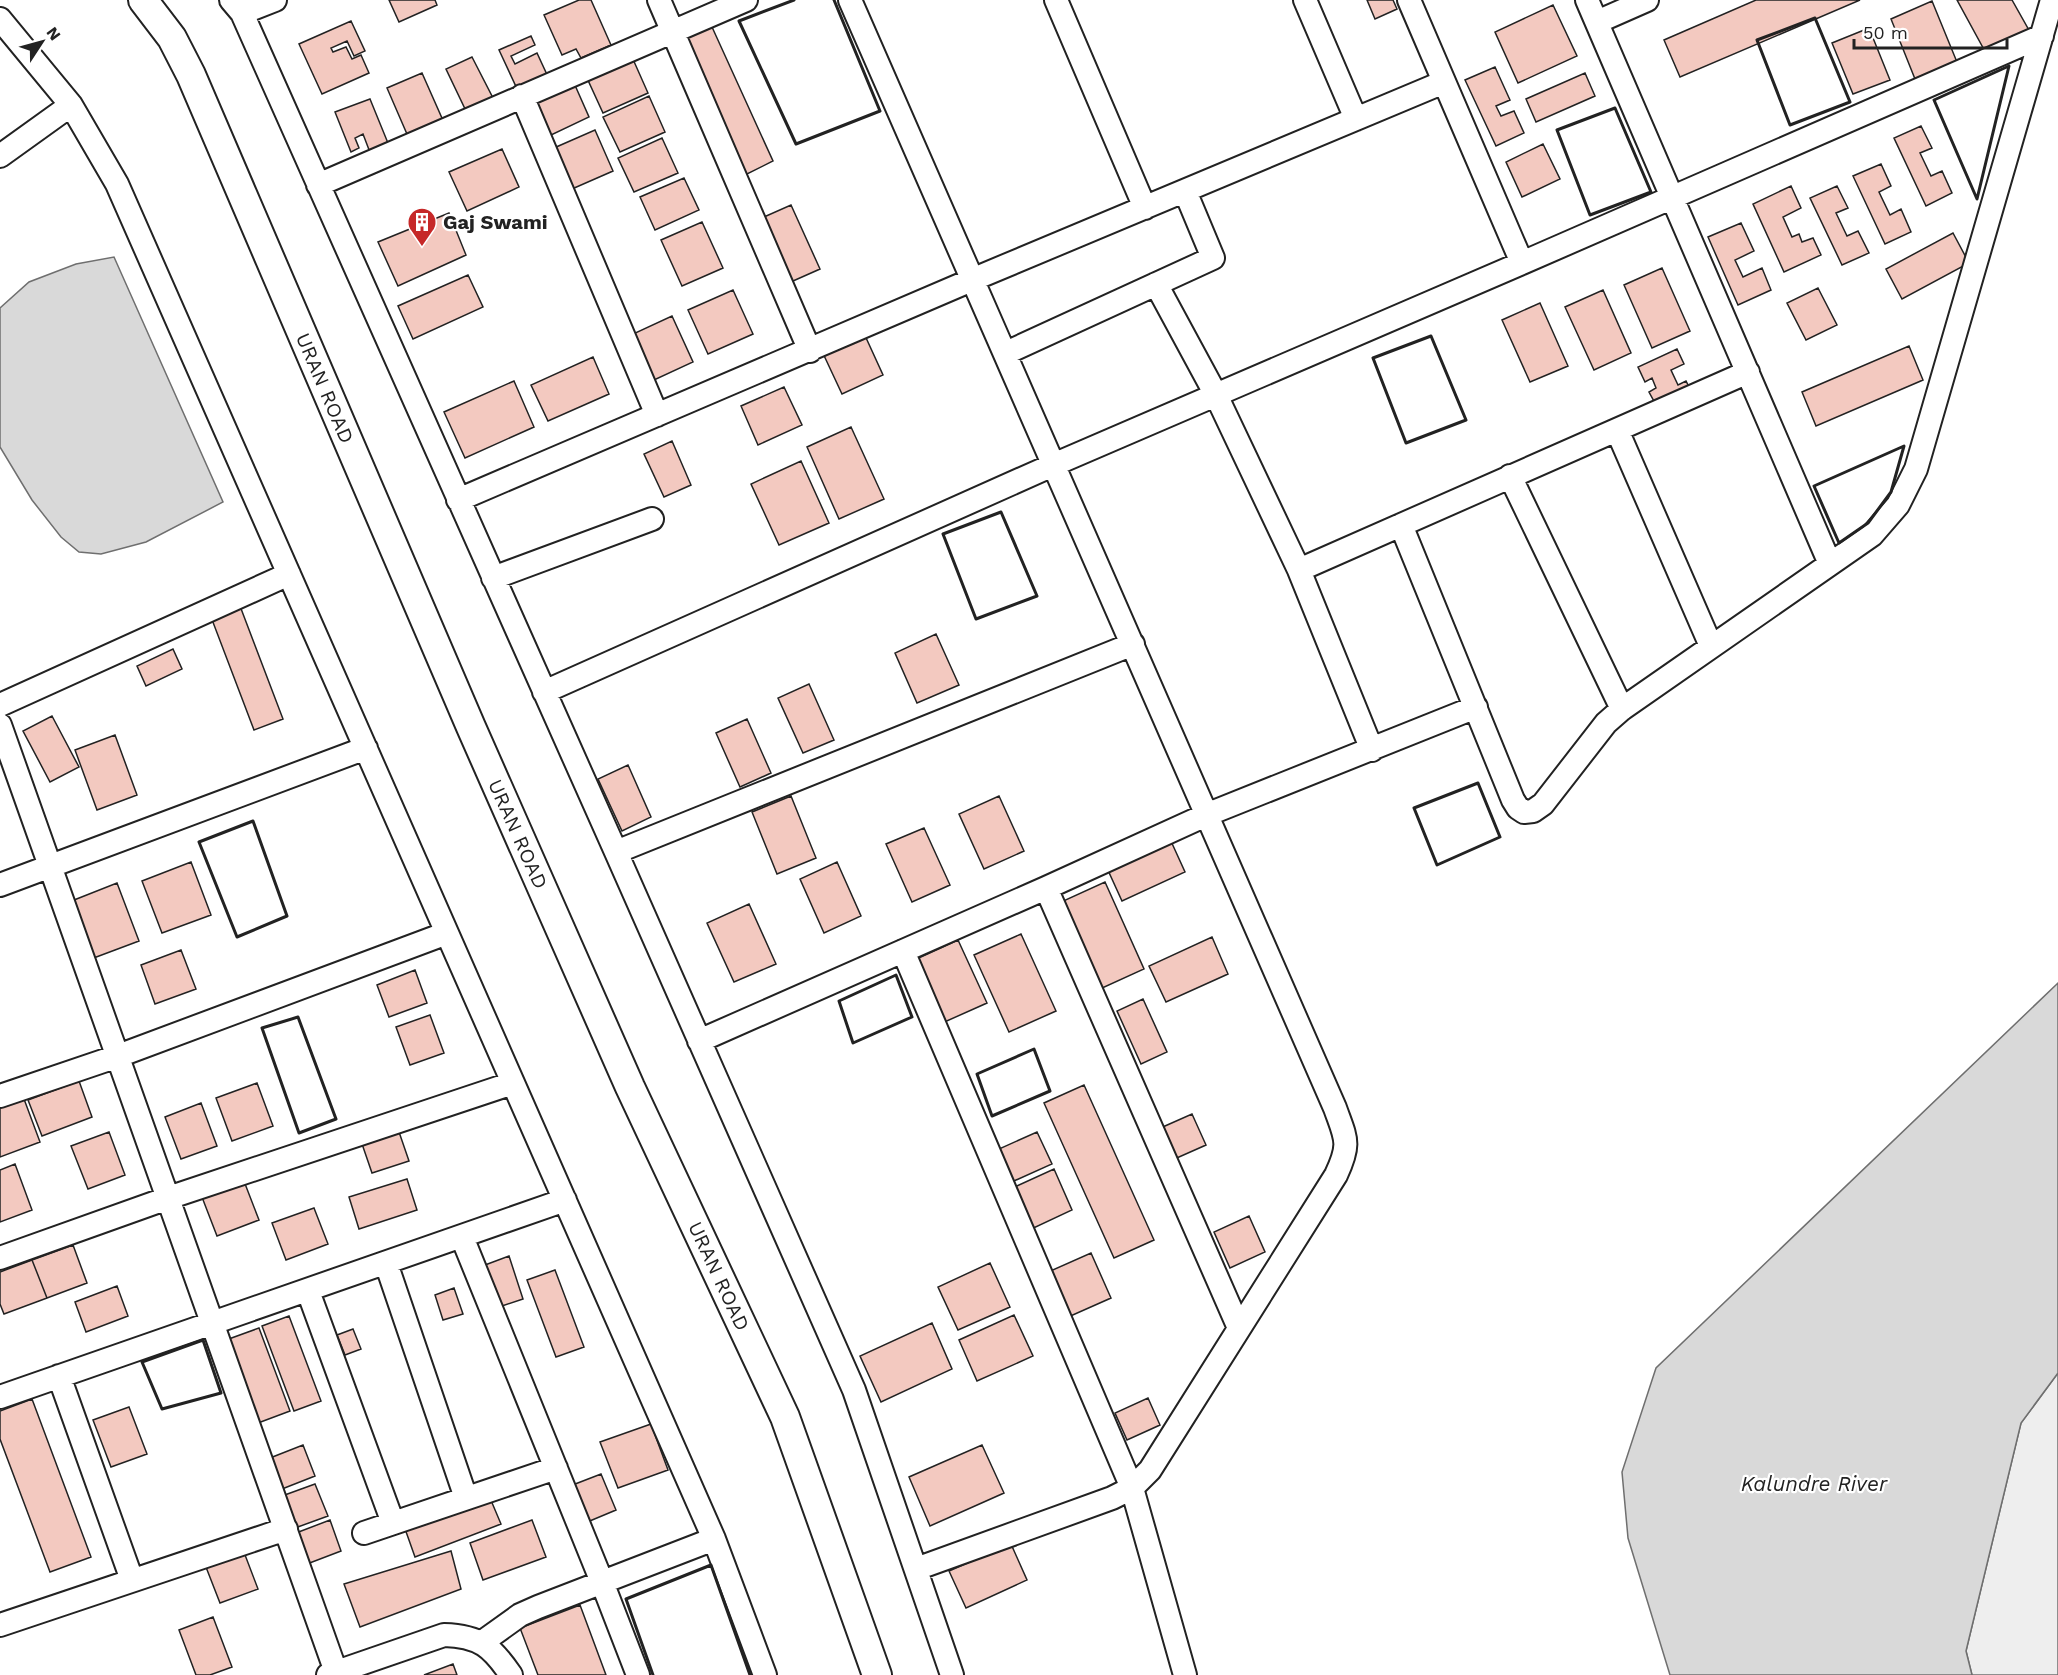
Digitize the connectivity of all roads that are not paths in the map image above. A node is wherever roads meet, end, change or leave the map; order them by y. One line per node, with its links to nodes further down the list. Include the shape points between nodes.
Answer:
1 (143, 0): 90 (main road, URAN ROAD, via 172,38 191,75 630,1087 785,1417)
2 (275, 0): 12 (street)
3 (659, 0): 15 (street)
4 (746, 0): 15 (street)
5 (850, 0): 27 (street)
6 (1056, 0): 25 (street)
7 (1305, 0): 20 (street)
8 (1409, 0): 17 (street)
9 (1587, 0): 14 (street)
10 (1647, 0): 14 (street)
11 (2052, 0): 16 (street)
12 (236, 7): 22 (street)
13 (0, 19): 19 (street)
14 (1597, 22): 24 (street)
15 (673, 31): 18 (street); 29 (street)
16 (2042, 36): 24 (street); 40 (street, via 1916,469 1898,505 1872,535)
17 (1444, 82): 20 (street); 26 (street)
18 (522, 96): 22 (street); 33 (street)
19 (71, 105): 21 (street); 42 (street, via 117,184)
20 (1356, 119): 23 (street)
21 (0, 156)
22 (318, 185): 37 (street)
23 (1185, 191): 25 (street); 28 (street, via 1213,258)
24 (1673, 198): 26 (street); 31 (street)
25 (1145, 208): 27 (street)
26 (1522, 263): 32 (street)
27 (974, 279): 29 (street); 30 (street)
28 (1156, 284): 30 (street); 32 (street)
29 (810, 351): 33 (street)
30 (1006, 354): 35 (street)
31 (1748, 372): 34 (street); 40 (street)
32 (1216, 395): 35 (street); 41 (street)
33 (657, 415): 37 (street)
34 (1617, 430): 36 (street); 45 (street)
35 (1053, 465): 44 (street); 46 (street)
36 (1510, 476): 39 (street); 49 (street)
37 (458, 500): 43 (street)
38 (652, 519): 43 (street)
39 (1401, 525): 41 (street); 48 (street)
40 (1830, 564): 45 (street)
41 (1299, 570): 52 (street)
42 (289, 574): 47 (street); 51 (street)
43 (493, 578): 46 (street)
44 (1133, 644): 53 (street); 54 (street)
45 (1711, 646): 49 (street)
46 (544, 692): 54 (street)
47 (0, 705)
48 (1476, 707): 49 (street, via 1513,800 1528,813 1543,804 1606,723); 52 (street)
49 (1622, 709)
50 (0, 725): 55 (street)
51 (366, 748): 55 (street); 58 (street)
52 (1372, 750): 53 (street)
53 (1206, 815): 57 (street); 71 (street, via 1345,1135 1346,1154 1336,1175)
54 (616, 852): 60 (street)
55 (50, 867): 56 (street); 61 (street)
56 (0, 885)
57 (1046, 888): 59 (street); 71 (street)
58 (447, 933): 61 (street); 62 (street)
59 (903, 951): 60 (street); 75 (street)
60 (699, 1041): 81 (street, via 854,1390)
61 (118, 1056): 63 (street); 64 (street)
62 (513, 1083): 64 (street); 65 (street)
63 (0, 1096)
64 (168, 1198): 67 (street); 70 (street)
65 (565, 1200): 66 (street); 80 (street)
66 (462, 1237): 68 (street); 74 (street)
67 (0, 1258)
68 (386, 1263): 69 (street); 76 (street)
69 (308, 1290): 70 (street); 77 (street)
70 (213, 1324): 72 (street); 78 (street)
71 (1239, 1328): 75 (street, via 1150,1470)
72 (59, 1376): 73 (street); 82 (street)
73 (0, 1397)
74 (556, 1468): 76 (street); 83 (street)
75 (1132, 1488): 81 (street); 92 (street)
76 (466, 1498): 77 (street)
77 (393, 1523): 79 (street)
78 (286, 1529): 82 (street); 86 (street)
79 (364, 1533)
80 (714, 1539): 83 (street); 89 (street)
81 (916, 1569): 91 (street)
82 (132, 1580): 84 (street)
83 (602, 1582): 85 (street, via 520,1615); 88 (street)
84 (0, 1625)
85 (481, 1643): 86 (street, via 464,1636 444,1635); 87 (street, via 499,1657)
86 (332, 1673)
87 (512, 1675)
88 (638, 1675)
89 (765, 1675)
90 (877, 1675)
91 (952, 1675)
92 (1185, 1675)

